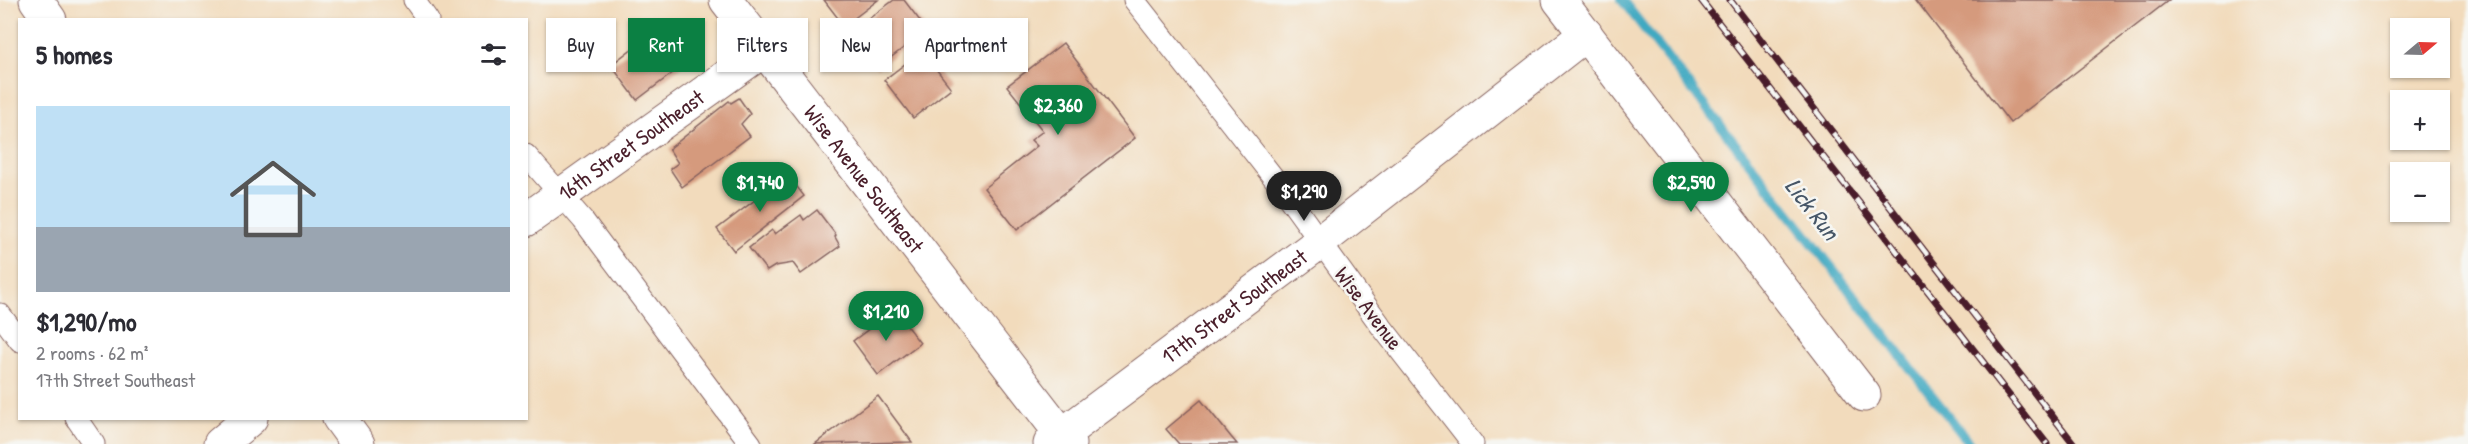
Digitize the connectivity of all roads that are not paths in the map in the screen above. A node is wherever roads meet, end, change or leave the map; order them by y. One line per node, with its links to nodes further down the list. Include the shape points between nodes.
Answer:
1 (36, 0): 6 (street)
2 (414, 0): 7 (lane)
3 (726, 0): 8 (street, Wise Avenue Southeast)
4 (1134, 0): 15 (lane, Wise Avenue)
5 (1560, 0): 9 (street)
6 (49, 18)
7 (427, 18)
8 (740, 18)
9 (1586, 34): 15 (street, 17th Street Southeast); 18 (street)
10 (733, 72): 13 (street, 16th Street Southeast)
11 (781, 72): 22 (street, Wise Avenue Southeast)
12 (528, 157): 13 (lane)
13 (561, 196): 14 (street, 16th Street Southeast); 26 (lane)
14 (528, 219)
15 (1320, 242): 22 (street, 17th Street Southeast); 27 (lane, Wise Avenue)
16 (0, 314): 17 (lane)
17 (18, 337)
18 (1864, 395)
19 (77, 420): 23 (lane)
20 (249, 420): 24 (street)
21 (340, 420): 25 (street)
22 (1060, 441)
23 (94, 444)
24 (220, 444)
25 (358, 444)
26 (751, 444)
27 (1473, 444)

